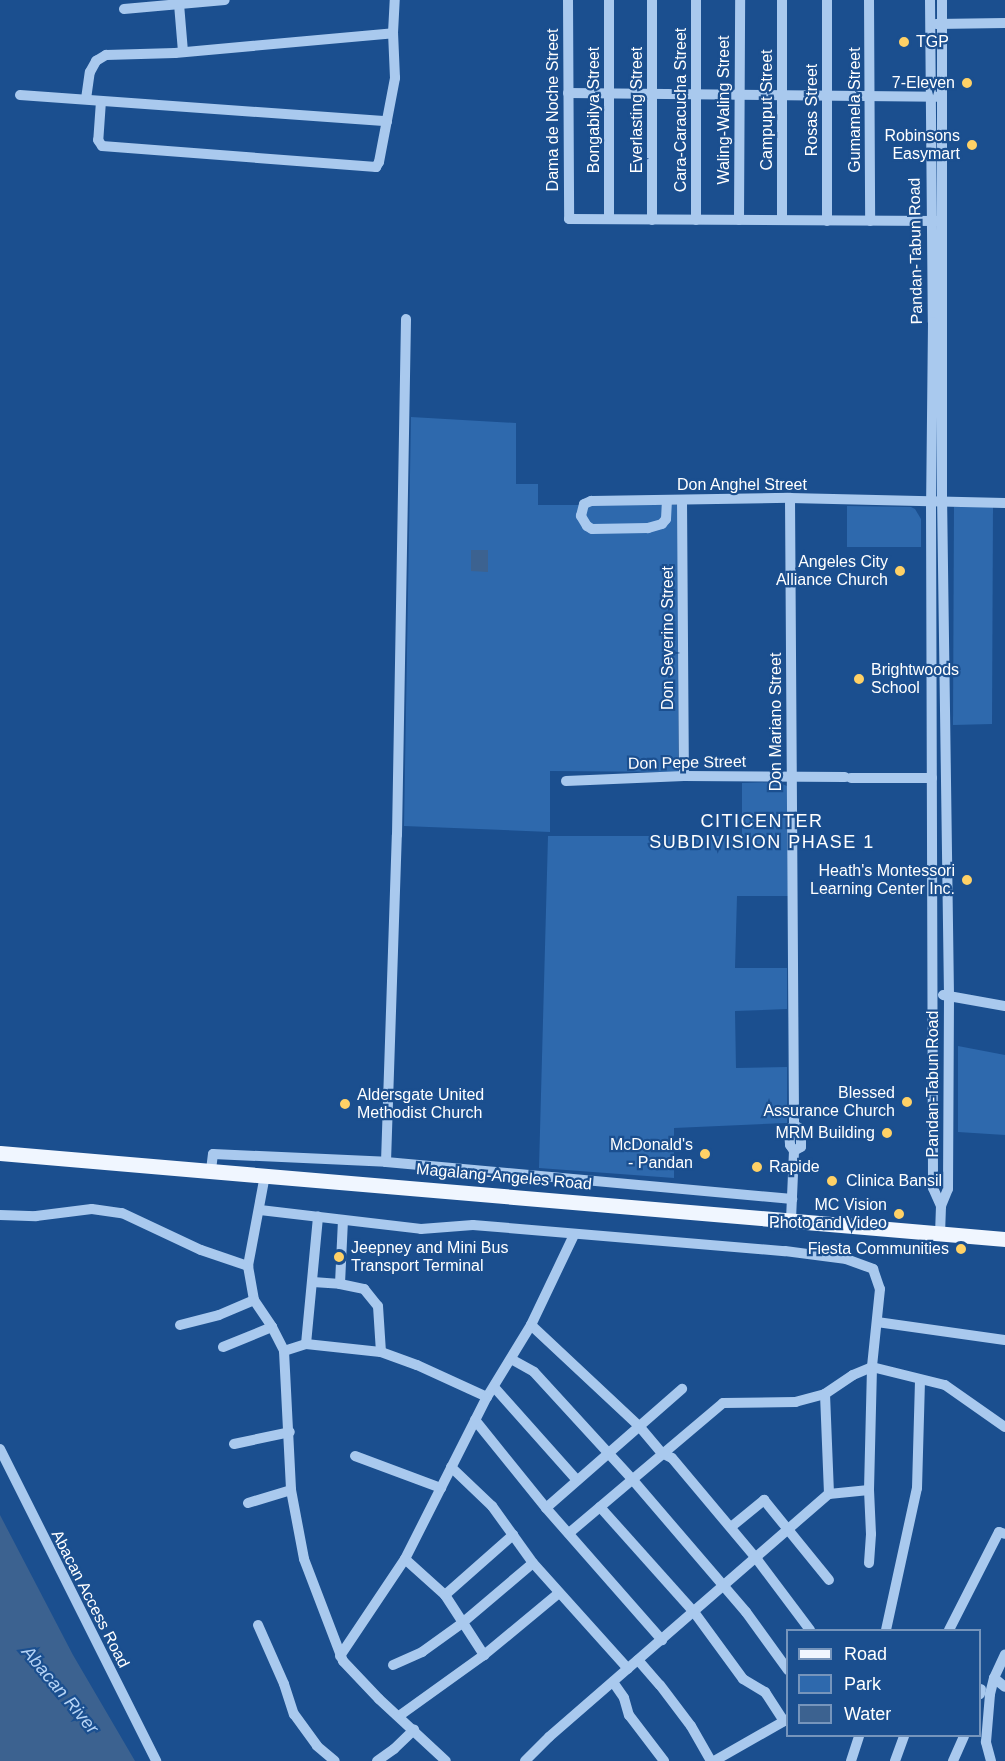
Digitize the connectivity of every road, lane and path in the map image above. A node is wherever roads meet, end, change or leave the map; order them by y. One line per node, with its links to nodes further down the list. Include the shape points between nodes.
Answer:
1 (225, 0): 13 (street)
2 (395, 0): 20 (street)
3 (568, 0): 22 (street, Dama de Noche Street)
4 (609, 0): 23 (street, Bongabilya Street)
5 (652, 0): 24 (street, Everlasting Street)
6 (696, 0): 25 (street, Cara-Caracucha Street)
7 (740, 0): 26 (street, Waling-Waling Street)
8 (782, 0): 27 (street, Campuput Street)
9 (826, 0): 28 (street, Rosas Street)
10 (869, 0): 29 (street, Gumamela Street)
11 (930, 0): 18 (street, Pandan-Tabun Road)
12 (942, 0): 19 (street, Pandan-Tabun Road)
13 (208, 1): 15 (street)
14 (165, 3): 15 (street); 16 (street)
15 (179, 4): 21 (street)
16 (124, 9)
17 (1005, 23): 19 (street)
18 (930, 24): 19 (street); 31 (street, Pandan-Tabun Road)
19 (942, 24): 32 (street, Pandan-Tabun Road)
20 (393, 33): 21 (street); 35 (street, via 395,78)
21 (183, 52): 33 (street, via 106,55 88,76)
22 (568, 93): 23 (street); 36 (street, Dama de Noche Street, via 569,219)
23 (608, 93): 24 (street); 36 (street, Bongabilya Street)
24 (652, 93): 25 (street); 37 (street, Everlasting Street)
25 (696, 94): 26 (street); 38 (street, Cara-Caracucha Street)
26 (740, 94): 27 (street); 39 (street, Waling-Waling Street)
27 (782, 94): 28 (street); 40 (street, Campuput Street)
28 (827, 94): 29 (street); 41 (street, Rosas Street)
29 (870, 94): 31 (street); 42 (street, Gumamela Street)
30 (20, 95): 33 (street)
31 (929, 97): 32 (street); 43 (street, Pandan-Tabun Road)
32 (942, 97): 43 (street, Pandan-Tabun Road)
33 (86, 99): 34 (street)
34 (101, 101): 35 (street); 35 (street, via 98,140 102,146 373,168 379,162)
35 (387, 121)
36 (609, 219): 37 (street)
37 (652, 220): 38 (street)
38 (696, 220): 39 (street)
39 (739, 220): 40 (street)
40 (782, 220): 41 (street)
41 (826, 221): 42 (street)
42 (870, 221): 43 (street)
43 (937, 221): 48 (street, Pandan-Tabun Road)
44 (406, 319): 58 (street, via 397,835)
45 (790, 498): 47 (street, Don Anghel Street); 48 (street, Don Anghel Street); 51 (street, Don Mariano Street)
46 (667, 500): 46 (street, Don Anghel Street, via 666,519 656,526 592,529 581,516 587,502); 47 (street, Don Anghel Street)
47 (682, 500): 50 (street, Don Severino Street)
48 (936, 502): 49 (street, Don Anghel Street); 52 (street, Pandan-Tabun Road); 55 (street, Pandan-Tabun Road)
49 (1005, 503)
50 (684, 777): 51 (street, Don Pepe Street); 53 (street, Don Pepe Street)
51 (791, 777): 52 (street, Don Pepe Street); 64 (street, Don Mariano Street)
52 (932, 778): 54 (street, Pandan-Tabun Road)
53 (566, 781)
54 (933, 994): 55 (street, Pandan-Tabun Road); 66 (street, Pandan-Tabun Road, via 933,1188)
55 (949, 996): 56 (street); 66 (street, Pandan-Tabun Road, via 948,1188)
56 (1005, 1006)
57 (0, 1153): 59 (main road, Magalang-Angeles Road)
58 (386, 1162): 59 (street, via 213,1154); 61 (street)
59 (211, 1170): 60 (main road, Magalang-Angeles Road)
60 (265, 1175): 65 (main road, Magalang-Angeles Road); 67 (street)
61 (571, 1180): 62 (street); 65 (street)
62 (675, 1189): 63 (street); 68 (street)
63 (741, 1194): 64 (street); 70 (street)
64 (792, 1199): 73 (street, Don Mariano Street)
65 (572, 1202): 68 (main road, Magalang-Angeles Road)
66 (940, 1206): 74 (street, Pandan-Tabun Road)
67 (260, 1210): 71 (street); 77 (street)
68 (675, 1211): 70 (main road, Magalang-Angeles Road)
69 (0, 1215): 77 (street, via 92,1209 122,1213 201,1250)
70 (740, 1216): 73 (main road, Magalang-Angeles Road)
71 (318, 1217): 72 (street); 78 (street)
72 (343, 1220): 75 (street, via 421,1229 473,1225); 79 (street)
73 (791, 1221): 74 (main road, Magalang-Angeles Road)
74 (940, 1233): 76 (main road, Magalang-Angeles Road)
75 (574, 1234): 81 (street, via 785,1251 867,1265 877,1275 880,1289); 83 (street)
76 (1005, 1239)
77 (248, 1266): 80 (street)
78 (313, 1282): 79 (street); 86 (street)
79 (340, 1284): 89 (street, via 364,1288 378,1306)
80 (254, 1300): 82 (street, via 219,1315); 84 (street)
81 (877, 1322): 85 (street); 91 (street)
82 (180, 1325)
83 (531, 1325): 90 (street); 98 (street)
84 (272, 1327): 87 (street); 88 (street)
85 (1005, 1340)
86 (306, 1344): 88 (street); 89 (street)
87 (223, 1347)
88 (284, 1351): 100 (street)
89 (381, 1352): 96 (street)
90 (511, 1359): 93 (street); 103 (street, via 534,1372)
91 (872, 1367): 92 (street); 95 (street); 111 (street)
92 (921, 1380): 99 (street, via 945,1385); 133 (street, via 917,1488)
93 (494, 1387): 96 (street); 108 (street)
94 (682, 1389): 98 (street)
95 (825, 1394): 104 (street, via 796,1402 723,1402); 112 (street)
96 (487, 1397): 97 (street)
97 (475, 1420): 106 (street); 115 (street)
98 (639, 1426): 103 (street); 104 (street)
99 (1005, 1427)
100 (290, 1432): 101 (street); 110 (street)
101 (234, 1444)
102 (0, 1449): 153 (street, Abacan Access Road)
103 (609, 1453): 107 (street); 108 (street)
104 (662, 1453): 107 (street); 116 (street, via 672,1458)
105 (355, 1456): 109 (street)
106 (451, 1467): 109 (street); 120 (street, via 492,1506)
107 (632, 1479): 114 (street); 126 (street)
108 (577, 1480): 115 (street)
109 (441, 1488): 122 (street)
110 (291, 1490): 113 (street); 138 (street, via 304,1559)
111 (869, 1491): 112 (street); 124 (street)
112 (829, 1494): 117 (street)
113 (248, 1503)
114 (600, 1507): 118 (street); 129 (street)
115 (546, 1508): 118 (street)
116 (731, 1527): 117 (street, via 764,1500); 121 (street)
117 (789, 1531): 121 (street); 125 (street)
118 (569, 1533): 135 (street)
119 (1005, 1534): 134 (street, via 999,1532)
120 (513, 1535): 123 (street); 128 (street)
121 (756, 1558): 126 (street); 132 (street)
122 (405, 1559): 128 (street); 138 (street)
123 (533, 1563): 127 (street); 130 (street)
124 (869, 1563)
125 (829, 1580)
126 (725, 1585): 129 (street); 141 (street)
127 (559, 1593): 137 (street); 142 (street)
128 (445, 1595): 130 (street)
129 (694, 1612): 135 (street); 148 (street, via 743,1679 765,1692)
130 (461, 1624): 137 (street); 140 (street, via 422,1652)
131 (258, 1625): 154 (street, via 294,1714 317,1746)
132 (809, 1629)
133 (885, 1629)
134 (949, 1629)
135 (662, 1640): 139 (street)
136 (1005, 1654): 143 (street)
137 (484, 1655): 147 (street)
138 (340, 1656): 147 (street)
139 (638, 1660): 142 (street); 159 (street, via 691,1726)
140 (393, 1665)
141 (786, 1667)
142 (628, 1669): 144 (street)
143 (994, 1678): 145 (street); 146 (street)
144 (612, 1682): 157 (street); 158 (street, via 624,1698 629,1715)
145 (1005, 1687)
146 (982, 1691): 163 (street)
147 (399, 1716): 149 (street)
148 (786, 1720): 159 (street)
149 (414, 1730): 155 (street); 156 (street)
150 (859, 1737): 160 (street)
151 (904, 1737): 161 (street)
152 (964, 1737): 162 (street)
153 (156, 1761)
154 (335, 1761)
155 (377, 1761)
156 (446, 1761)
157 (525, 1761)
158 (664, 1761)
159 (712, 1761)
160 (851, 1761)
161 (895, 1761)
162 (953, 1761)
163 (991, 1761)

